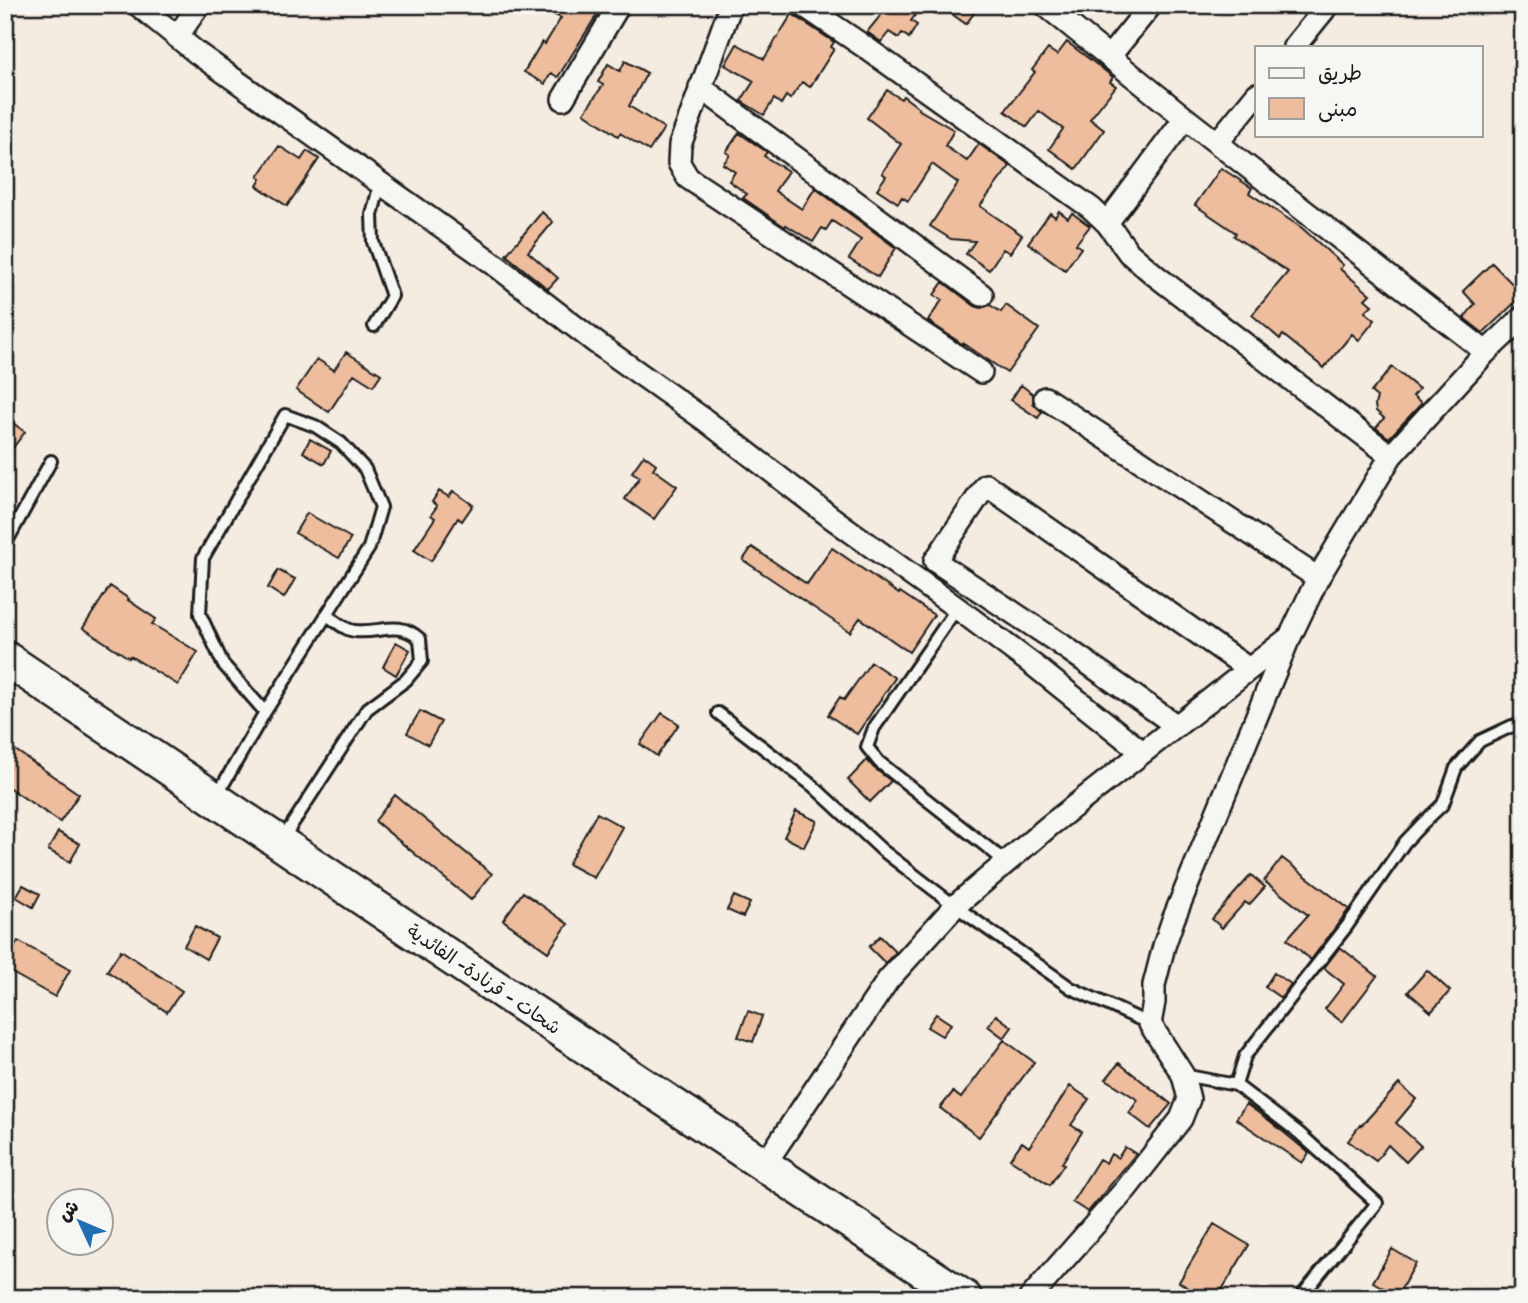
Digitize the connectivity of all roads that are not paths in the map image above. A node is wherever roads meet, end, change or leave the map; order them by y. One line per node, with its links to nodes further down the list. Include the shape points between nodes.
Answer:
1 (138, 5): 9 (street)
2 (199, 5): 9 (street)
3 (619, 5): 14 (street)
4 (731, 5): 12 (street)
5 (803, 5): 18 (street)
6 (1045, 5): 11 (street)
7 (1151, 5): 11 (street)
8 (1328, 5): 10 (street)
9 (177, 37): 17 (street)
10 (1295, 46)
11 (1109, 57): 15 (street)
12 (700, 87): 19 (street); 23 (street, via 680,145 679,163 688,178)
13 (1255, 96): 16 (street)
14 (564, 99)
15 (1185, 118): 16 (street); 18 (street)
16 (1217, 143): 22 (street)
17 (380, 183): 21 (lane, via 372,215 373,242 392,296); 29 (street)
18 (1107, 223): 25 (street, via 1129,253 1156,276)
19 (982, 295)
20 (1523, 317): 22 (street)
21 (374, 326)
22 (1486, 352): 25 (street)
23 (981, 372)
24 (1045, 398): 28 (street)
25 (1391, 456): 28 (street)
26 (51, 461): 27 (lane)
27 (5, 545)
28 (1318, 578): 31 (street)
29 (957, 608): 38 (street); 41 (lane, via 874,728 867,747 878,762)
30 (326, 615): 34 (lane); 34 (lane, via 369,548 381,508 365,469 341,443 315,425 285,415 203,558 200,614 223,664); 40 (lane, via 353,632 409,629 420,639 422,661 406,680 367,709)
31 (1290, 637): 33 (street); 43 (street, via 1173,920 1154,985)
32 (5, 658): 39 (main road, شحات - قرنادة- الفائدية)
33 (1249, 669): 36 (street); 36 (street, via 986,485 935,561)
34 (265, 712): 39 (lane)
35 (718, 713): 42 (lane)
36 (1177, 726): 38 (street)
37 (1523, 728): 45 (lane, via 1512,726 1480,741 1456,768 1443,804 1405,842 1348,926 1245,1056)
38 (1142, 752): 41 (street)
39 (215, 799): 40 (main road, شحات - قرنادة- الفائدية)
40 (280, 843): 46 (main road, شحات - قرنادة- الفائدية)
41 (1006, 862): 42 (street)
42 (955, 906): 43 (lane, via 1071,988); 46 (street, via 888,980)
43 (1150, 1024): 44 (street)
44 (1183, 1075): 45 (lane); 48 (street, via 1189,1099 1181,1119)
45 (1236, 1085): 49 (lane, via 1299,1133 1377,1203)
46 (765, 1164): 47 (main road, شحات - قرنادة- الفائدية)
47 (965, 1298)
48 (1030, 1298)
49 (1300, 1298)

